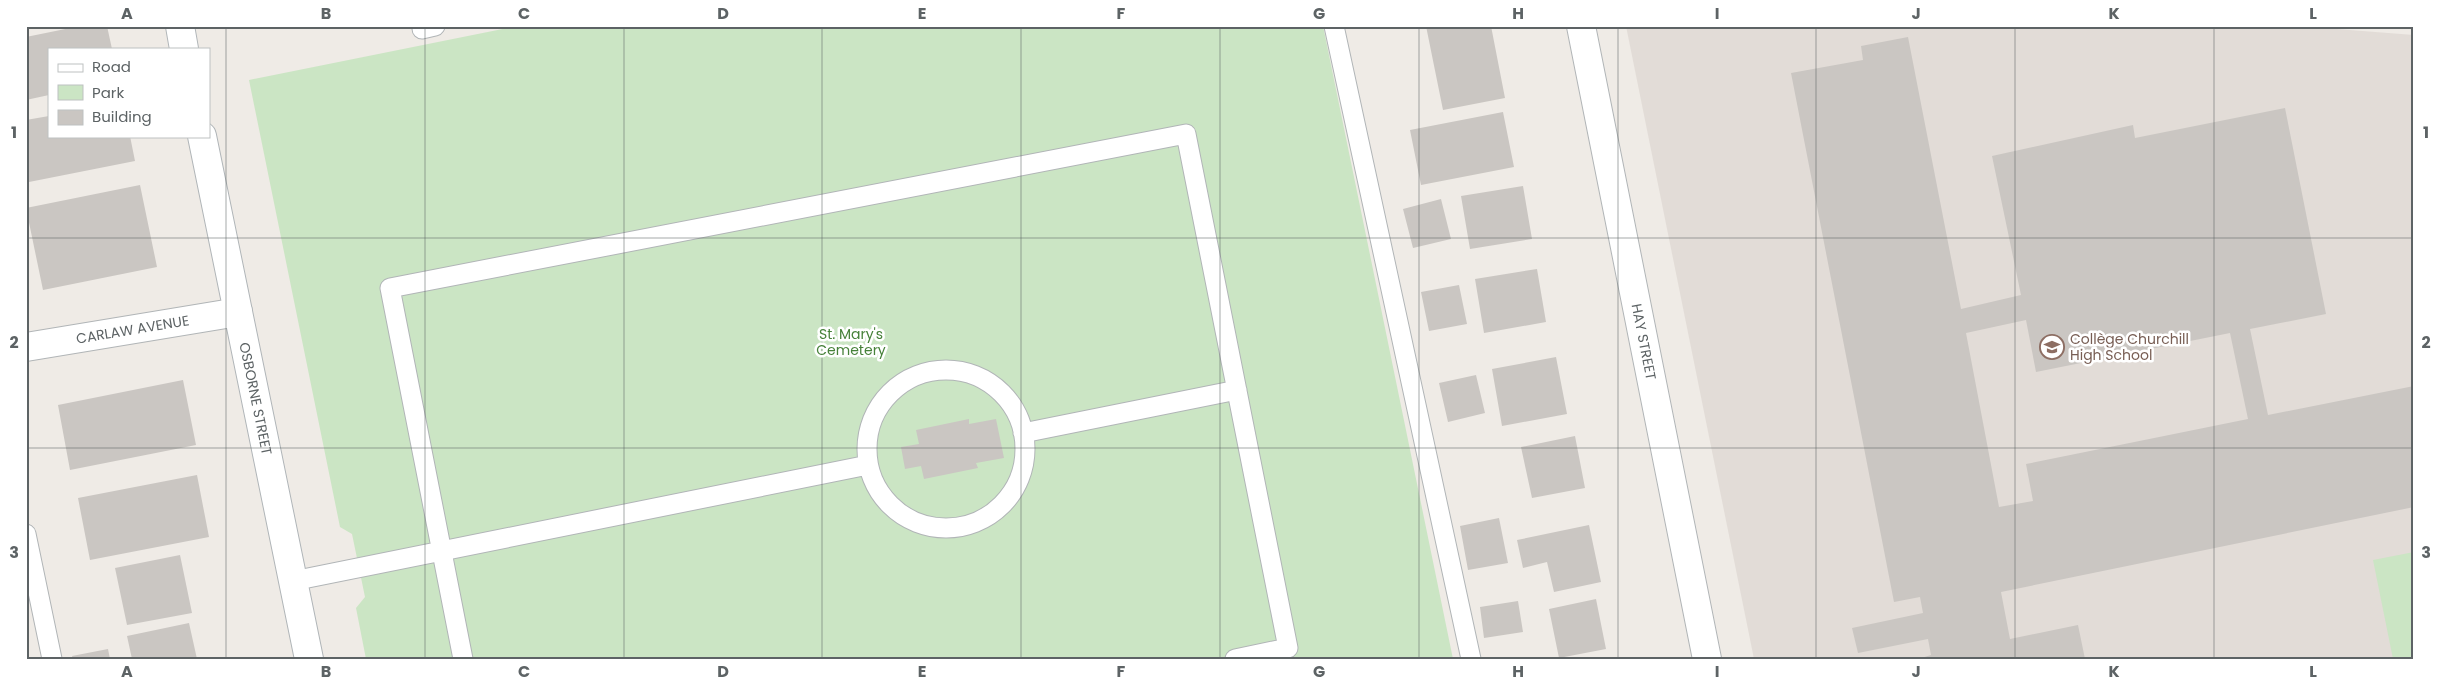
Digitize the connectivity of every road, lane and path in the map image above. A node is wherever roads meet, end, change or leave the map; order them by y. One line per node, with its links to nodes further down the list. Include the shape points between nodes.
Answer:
1 (180, 26): 6 (street)
2 (422, 26): 3 (lane, via 422,29)
3 (435, 26)
4 (1334, 26): 21 (lane)
5 (1581, 26): 22 (street, HAY STREET)
6 (184, 48)
7 (202, 138): 8 (street, OSBORNE STREET)
8 (238, 312): 9 (street, CARLAW AVENUE); 16 (street, OSBORNE STREET)
9 (26, 347)
10 (1237, 390): 11 (lane); 14 (lane, via 1186,134 390,288); 20 (lane, via 1288,648)
11 (1023, 433): 12 (lane, via 1013,408 995,387 971,374 943,370 916,376 893,390 876,412 867,437); 12 (lane, via 1024,458 1018,482 1004,503 985,518 962,527 937,528 913,522 892,508 876,488)
12 (868, 465): 14 (lane)
13 (26, 534): 15 (lane)
14 (442, 551): 16 (lane); 19 (lane)
15 (31, 580): 17 (lane)
16 (293, 581): 18 (street, OSBORNE STREET)
17 (52, 659)
18 (309, 659)
19 (464, 659)
20 (1235, 659)
21 (1471, 659)
22 (1707, 659)

